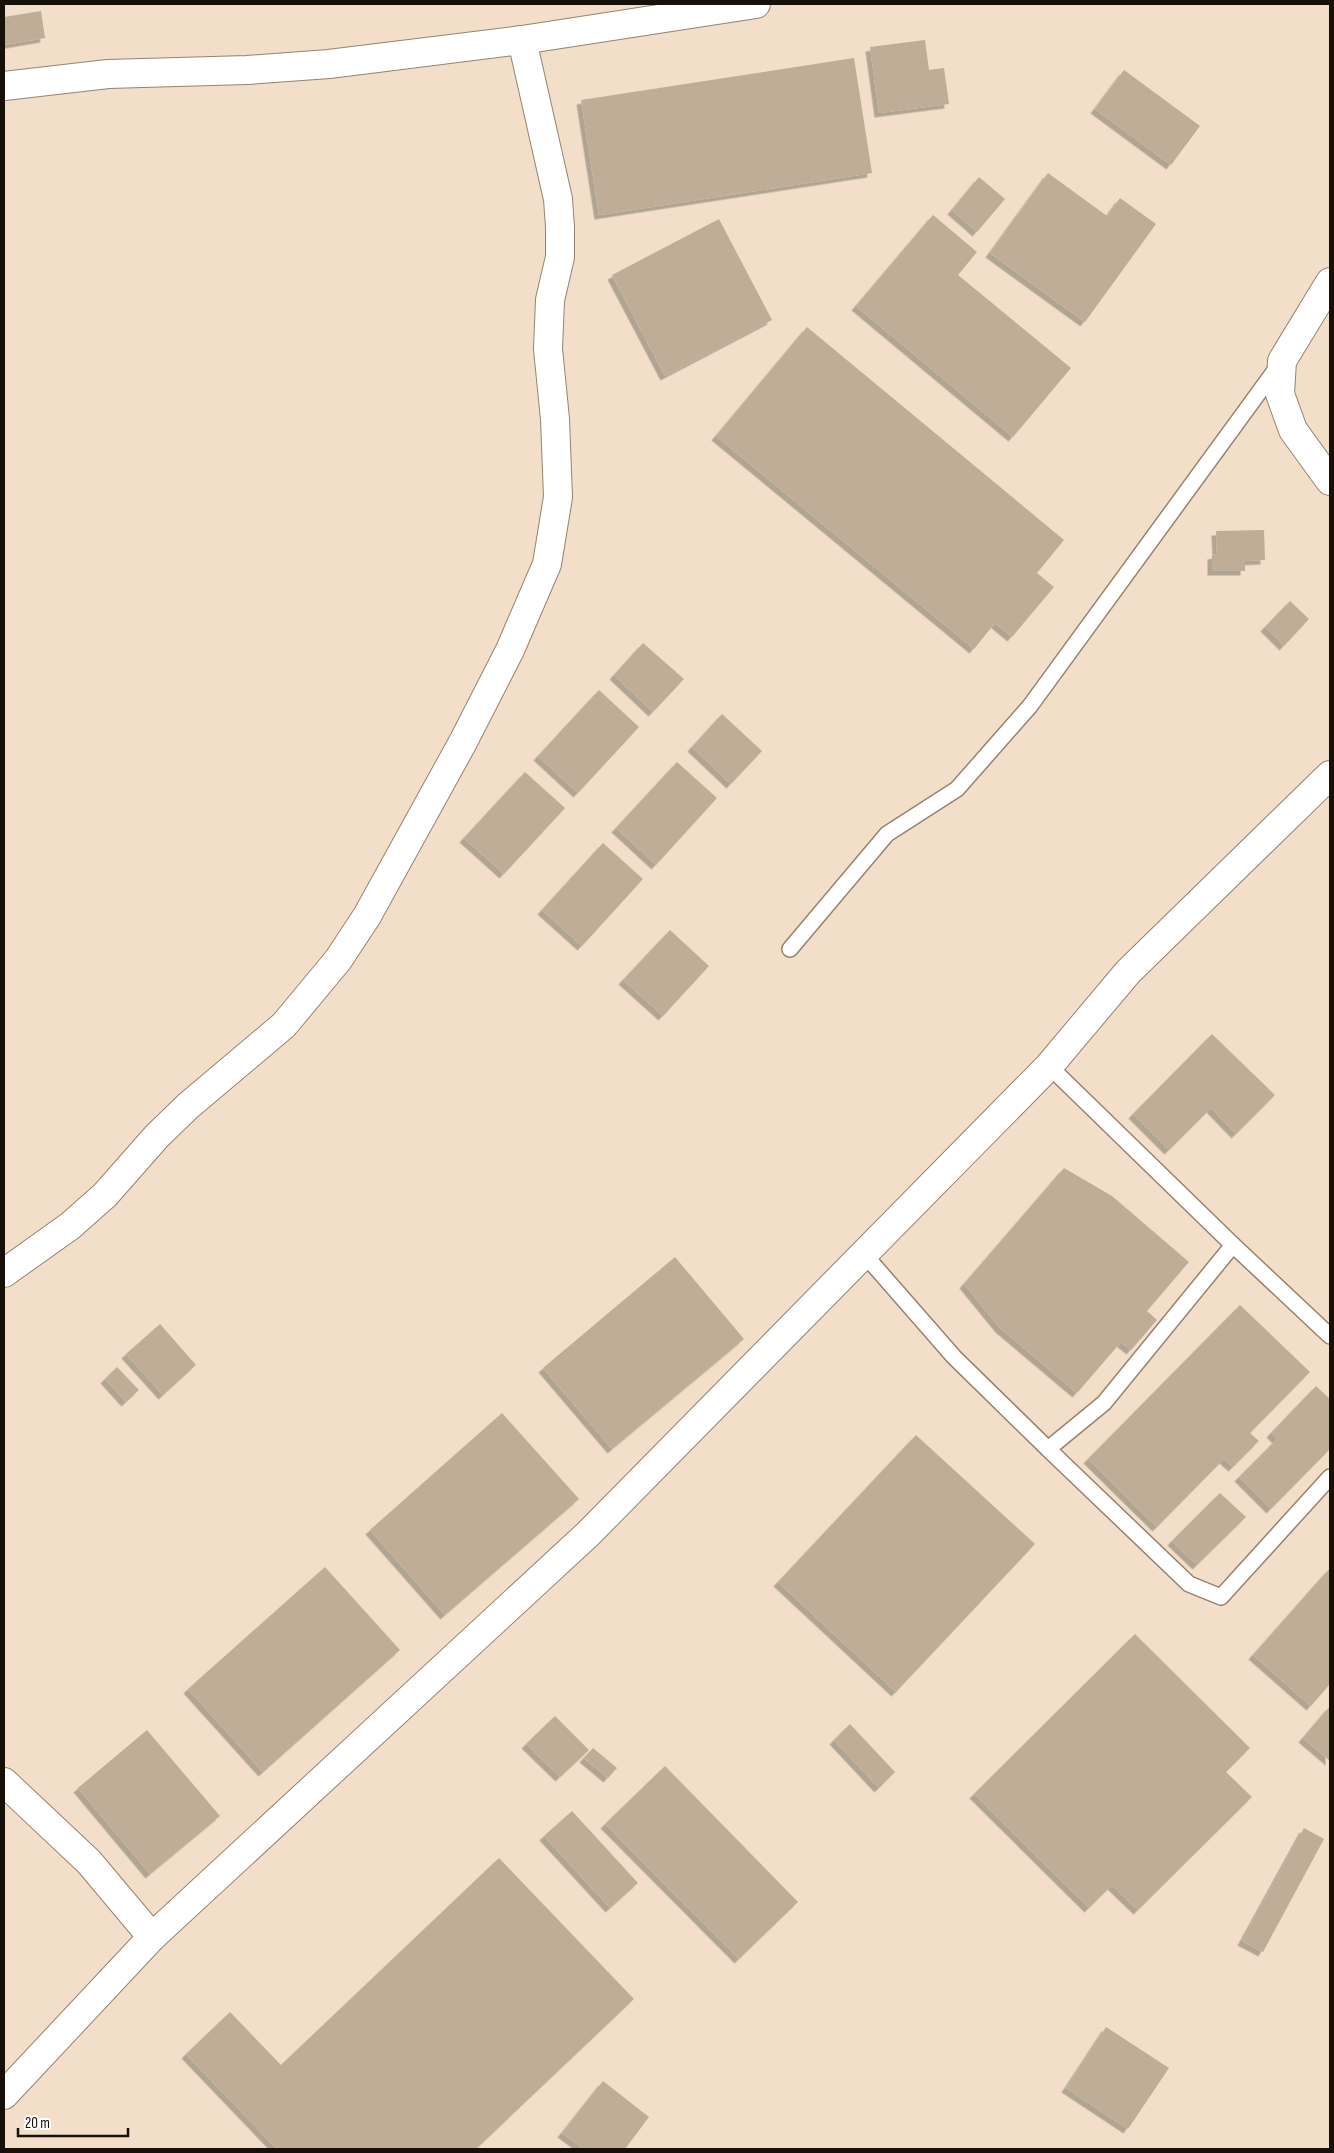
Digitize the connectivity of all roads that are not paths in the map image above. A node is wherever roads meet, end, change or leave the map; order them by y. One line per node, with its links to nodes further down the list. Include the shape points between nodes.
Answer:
1 (756, 4): 2 (street)
2 (522, 40): 3 (street, via 329,64 108,74); 12 (street, via 558,199 560,227 560,257 550,300 548,349 558,497 547,564 510,650 463,742 367,916 338,960 284,1025 188,1106 105,1195 70,1226)
3 (4, 86)
4 (1330, 282): 5 (street)
5 (1282, 361): 6 (street, via 1280,394 1293,430); 8 (lane, via 1030,706 957,789 887,834)
6 (1330, 481)
7 (1330, 775): 9 (street, via 1128,972)
8 (790, 949)
9 (1049, 1066): 10 (lane); 11 (street)
10 (1232, 1245): 13 (lane); 14 (lane, via 1104,1403)
11 (864, 1254): 14 (lane, via 954,1357); 17 (street, via 588,1534)
12 (4, 1273)
13 (1330, 1336)
14 (1048, 1449): 15 (lane, via 1189,1584 1221,1597)
15 (1330, 1478)
16 (4, 1782): 17 (street, via 89,1862)
17 (152, 1937): 18 (street)
18 (4, 2095)

